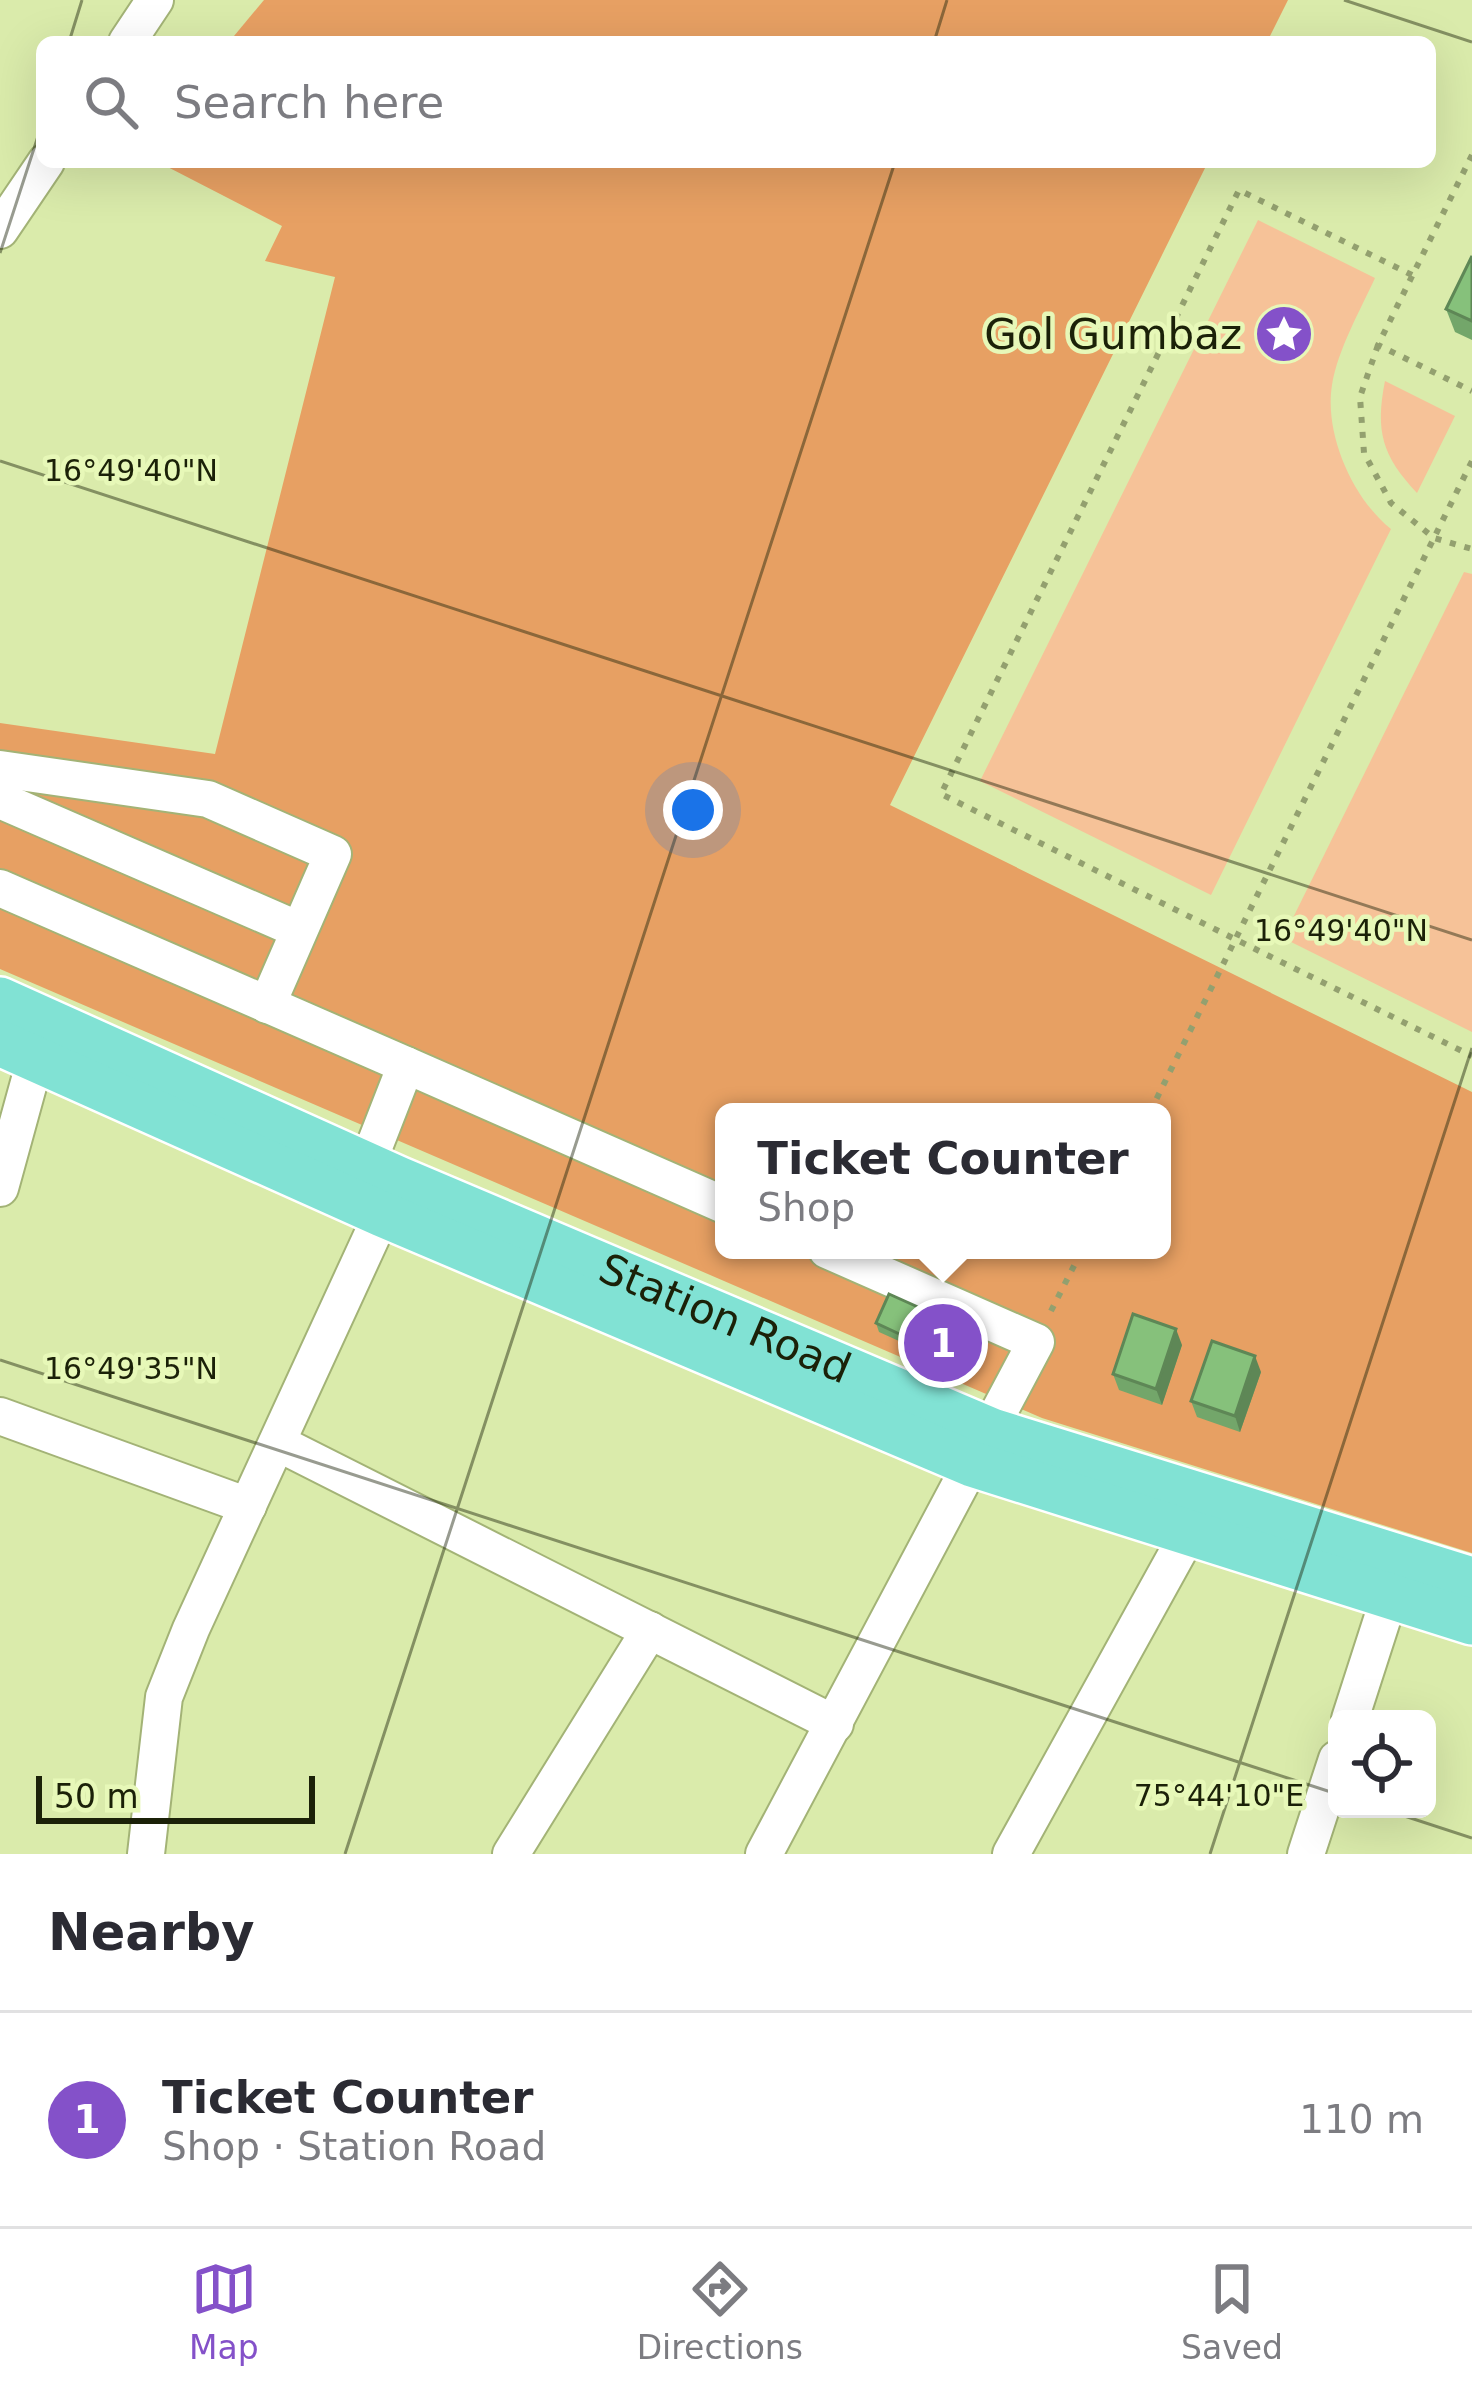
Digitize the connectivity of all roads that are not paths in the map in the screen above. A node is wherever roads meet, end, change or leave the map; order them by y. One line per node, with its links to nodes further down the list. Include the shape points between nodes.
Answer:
1 (155, 0): 2 (street)
2 (131, 36)
3 (42, 168): 4 (street)
4 (0, 230)
5 (0, 769): 8 (street, via 208,799 333,854)
6 (0, 800): 8 (street)
7 (0, 888): 10 (street)
8 (299, 930): 10 (street)
9 (0, 1000): 13 (main road, Station Road)
10 (267, 1005): 12 (street)
11 (18, 1050): 14 (street); 16 (main road, Station Road)
12 (406, 1065): 13 (street); 15 (street)
13 (367, 1165): 20 (main road, Station Road)
14 (0, 1188)
15 (715, 1201)
16 (382, 1214): 19 (street); 20 (main road, Station Road)
17 (847, 1259): 20 (street, via 1036,1342)
18 (0, 1416): 21 (street)
19 (278, 1443): 21 (street); 26 (street)
20 (982, 1448): 22 (main road, Station Road); 23 (main road, Station Road); 28 (street)
21 (248, 1506): 30 (street, via 164,1697)
22 (1189, 1532): 24 (main road, Station Road); 33 (street)
23 (1472, 1580)
24 (1389, 1598): 25 (main road, Station Road); 27 (street)
25 (1472, 1622)
26 (650, 1630): 28 (street); 31 (street)
27 (1353, 1710)
28 (835, 1724): 32 (street)
29 (1328, 1787): 34 (street)
30 (146, 1854)
31 (512, 1854)
32 (764, 1854)
33 (1011, 1854)
34 (1306, 1854)

